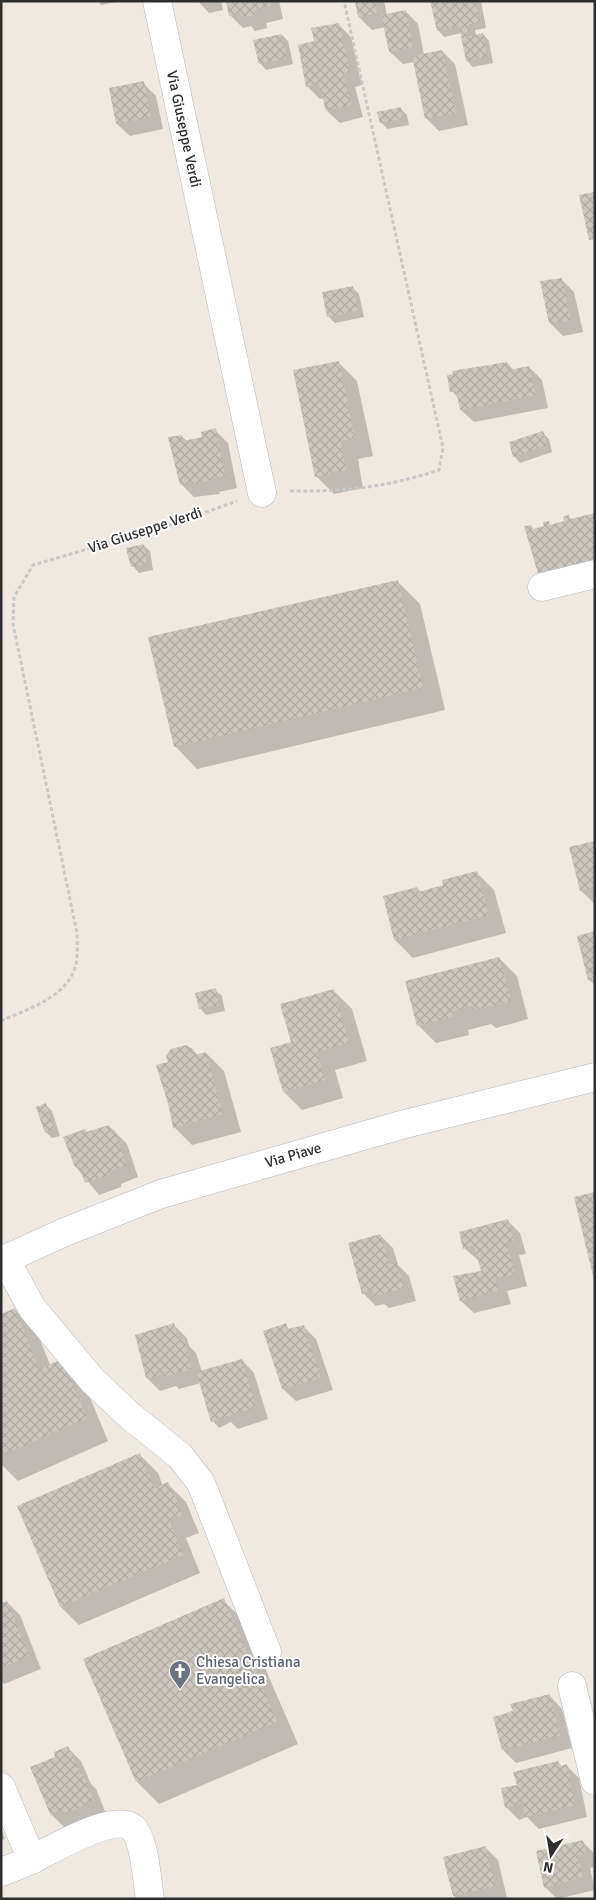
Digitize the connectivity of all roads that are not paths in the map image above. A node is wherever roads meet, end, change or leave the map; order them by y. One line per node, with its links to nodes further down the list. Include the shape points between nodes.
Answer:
1 (157, 1): 2 (street, Via Giuseppe Verdi)
2 (262, 494)
3 (595, 574): 4 (street)
4 (542, 587)
5 (595, 1077): 6 (street, Via Piave, via 401,1125 161,1194)
6 (3, 1260): 7 (street, via 32,1308 92,1380 128,1415 180,1456 201,1483)
7 (267, 1652)
8 (572, 1686): 9 (street)
9 (595, 1781)
10 (1, 1787): 11 (street)
11 (32, 1860): 12 (street); 13 (street, via 77,1836 126,1824 134,1829 139,1840)
12 (1, 1872)
13 (150, 1899)

